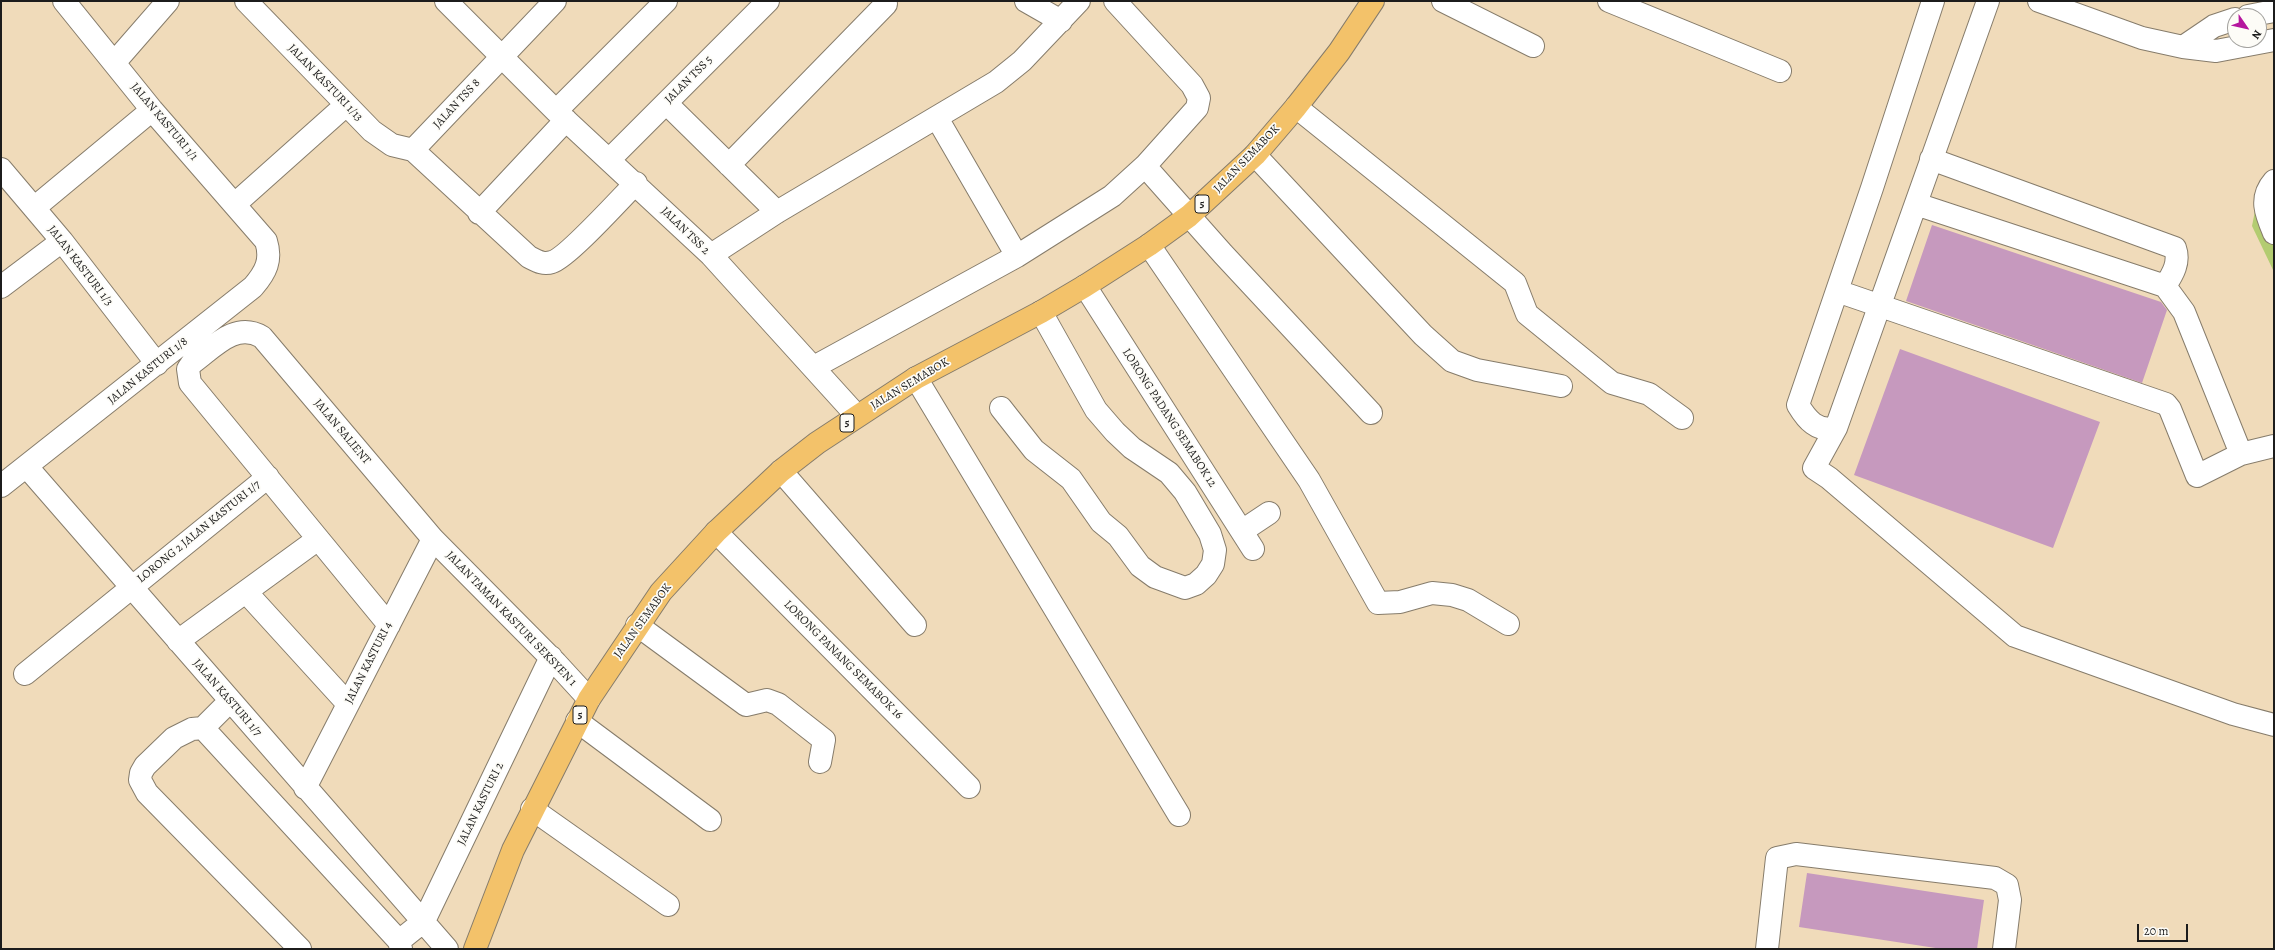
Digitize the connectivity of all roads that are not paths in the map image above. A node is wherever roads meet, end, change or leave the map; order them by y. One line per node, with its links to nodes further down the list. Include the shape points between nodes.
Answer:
1 (64, 1): 25 (street, JALAN KASTURI 1/1)
2 (168, 1): 25 (street)
3 (246, 1): 28 (street, JALAN KASTURI 1/13)
4 (446, 1): 24 (street, JALAN TSS 2)
5 (555, 1): 24 (street, JALAN TSS 8)
6 (666, 1): 31 (street)
7 (768, 1): 27 (street, JALAN TSS 5)
8 (1026, 1): 19 (street)
9 (1079, 1): 19 (street)
10 (1115, 1): 38 (street, via 1192,85 1199,98 1197,108)
11 (1373, 1): 29 (main road, JALAN SEMABOK / 5)
12 (1443, 1): 22 (street)
13 (1609, 1): 26 (street)
14 (1933, 1): 57 (street)
15 (1988, 1): 36 (street)
16 (2039, 1): 18 (street)
17 (886, 4): 37 (street)
18 (2070, 6): 23 (street, via 2142,38)
19 (1061, 22): 32 (street, via 996,82)
20 (2227, 22): 23 (street, via 2214,26)
21 (2274, 40): 23 (street, via 2216,51)
22 (1533, 46)
23 (2183, 47)
24 (501, 57): 31 (street, JALAN TSS 2); 33 (street, JALAN TSS 8)
25 (114, 63): 30 (street, JALAN KASTURI 1/1)
26 (1780, 71)
27 (666, 103): 35 (street, JALAN TSS 5); 37 (street)
28 (346, 105): 33 (street, JALAN KASTURI 1/13, via 382,138 402,149); 42 (street)
29 (1296, 107): 34 (main road, JALAN SEMABOK / 5); 67 (street, via 1515,283 1527,314 1612,383 1649,394)
30 (152, 110): 42 (street, JALAN KASTURI 1/1); 44 (street)
31 (561, 115): 35 (street, JALAN TSS 2); 45 (street)
32 (937, 118): 46 (street); 53 (street)
33 (413, 150): 45 (street)
34 (1255, 155): 47 (main road, JALAN SEMABOK / 5); 63 (street, via 1422,336 1452,361 1477,370)
35 (610, 159): 41 (street, JALAN TSS 2)
36 (1932, 159): 43 (street); 56 (street, via 2175,248 2178,255 2176,266)
37 (728, 165): 46 (street)
38 (1145, 166): 47 (street); 53 (street, via 1112,196)
39 (1, 169): 44 (street, JALAN KASTURI 1/3)
40 (2274, 181): 48 (street, via 2264,198 2266,215)
41 (636, 183): 45 (street, via 553,262 542,263 529,257); 52 (street, JALAN TSS 2)
42 (235, 204): 50 (street, JALAN KASTURI 1/1)
43 (1916, 204): 56 (street); 58 (street)
44 (34, 208): 49 (street, JALAN KASTURI 1/3)
45 (480, 212)
46 (777, 212): 52 (street)
47 (1189, 216): 51 (main road, JALAN SEMABOK / 5); 65 (street)
48 (2274, 233)
49 (62, 241): 54 (street); 60 (street, JALAN KASTURI 1/3)
50 (266, 241): 60 (street, JALAN KASTURI 1/8, via 269,252 268,266 253,287)
51 (1149, 245): 55 (main road, JALAN SEMABOK / 5); 83 (street, via 1309,480 1378,603 1400,602 1432,593 1452,595 1468,600)
52 (710, 255): 61 (street, JALAN TSS 2)
53 (1017, 256): 61 (street)
54 (1, 286)
55 (1085, 286): 59 (main road, JALAN SEMABOK / 5); 76 (street, LORONG PADANG SEMABOK 12)
56 (2165, 286): 70 (street, via 2184,312)
57 (1837, 291): 58 (street); 68 (street, via 1798,405 1806,418 1815,425 1827,430)
58 (1880, 306): 68 (street); 70 (street, via 2166,404 2197,476)
59 (1041, 312): 62 (main road, JALAN SEMABOK / 5); 64 (street, via 1096,410 1114,432 1132,448 1168,473 1198,512 1215,550 1213,564 1206,575 1196,584 1185,588 1155,577 1140,566 1118,536 1101,522 1071,479 1034,450)
60 (157, 364): 71 (street, JALAN KASTURI 1/8)
61 (814, 367): 66 (street, JALAN TSS 2)
62 (916, 378): 66 (main road, JALAN SEMABOK / 5); 100 (street)
63 (1561, 386)
64 (1001, 408)
65 (1371, 413)
66 (858, 416): 72 (main road, JALAN SEMABOK / 5)
67 (1682, 418)
68 (1836, 428): 94 (street, via 1814,468 2015,636 2233,714)
69 (2274, 446): 70 (street)
70 (2241, 454)
71 (27, 467): 74 (street, JALAN KASTURI 1/8); 81 (street, JALAN KASTURI 1/7)
72 (781, 471): 77 (main road, JALAN SEMABOK / 5); 86 (street)
73 (268, 477): 78 (street); 79 (street, JALAN SALIENT, via 194,390 188,376 188,369 192,363 234,333 248,331 262,337); 81 (street, LORONG 2 JALAN KASTURI 1/7)
74 (1, 486)
75 (1269, 513): 76 (street)
76 (1242, 531): 80 (street, LORONG PADANG SEMABOK 12)
77 (716, 532): 85 (main road, JALAN SEMABOK / 5, via 660,592); 97 (street, LORONG PANANG SEMABOK 16)
78 (318, 539): 82 (street); 84 (street)
79 (433, 539): 84 (street, JALAN KASTURI 4); 88 (street, JALAN TAMAN KASTURI SEKSYEN 1)
80 (1253, 549)
81 (131, 588): 87 (street, JALAN KASTURI 1/7); 89 (street, LORONG 2 JALAN KASTURI 1/7)
82 (246, 592): 87 (street); 92 (street)
83 (1508, 624)
84 (388, 625): 92 (street, JALAN KASTURI 4)
85 (637, 625): 90 (main road, JALAN SEMABOK / 5); 96 (street, via 746,705 767,700 778,704 824,740)
86 (915, 625)
87 (178, 641): 91 (street, JALAN KASTURI 1/7)
88 (558, 664): 90 (street, JALAN TAMAN KASTURI SEKSYEN 1); 103 (street, JALAN KASTURI 2)
89 (25, 674)
90 (589, 699): 93 (main road, JALAN SEMABOK / 5)
91 (230, 701): 95 (street); 98 (street, JALAN KASTURI 1/7)
92 (348, 704): 98 (street, JALAN KASTURI 4)
93 (577, 721): 99 (main road, JALAN SEMABOK / 5); 101 (street)
94 (2274, 725)
95 (203, 728): 104 (street); 106 (street, via 192,729 174,738 145,766 141,773 143,787)
96 (820, 762)
97 (969, 787)
98 (305, 788): 103 (street, JALAN KASTURI 1/7)
99 (532, 809): 102 (street); 107 (main road, JALAN SEMABOK / 5, via 513,850)
100 (1179, 815)
101 (710, 820)
102 (668, 905)
103 (434, 933): 104 (street, JALAN KASTURI 2)
104 (400, 945)
105 (1772, 948): 108 (street, via 1777,858 1796,854 1995,878 2007,885 2010,900)
106 (300, 949)
107 (475, 949)
108 (2004, 949)

